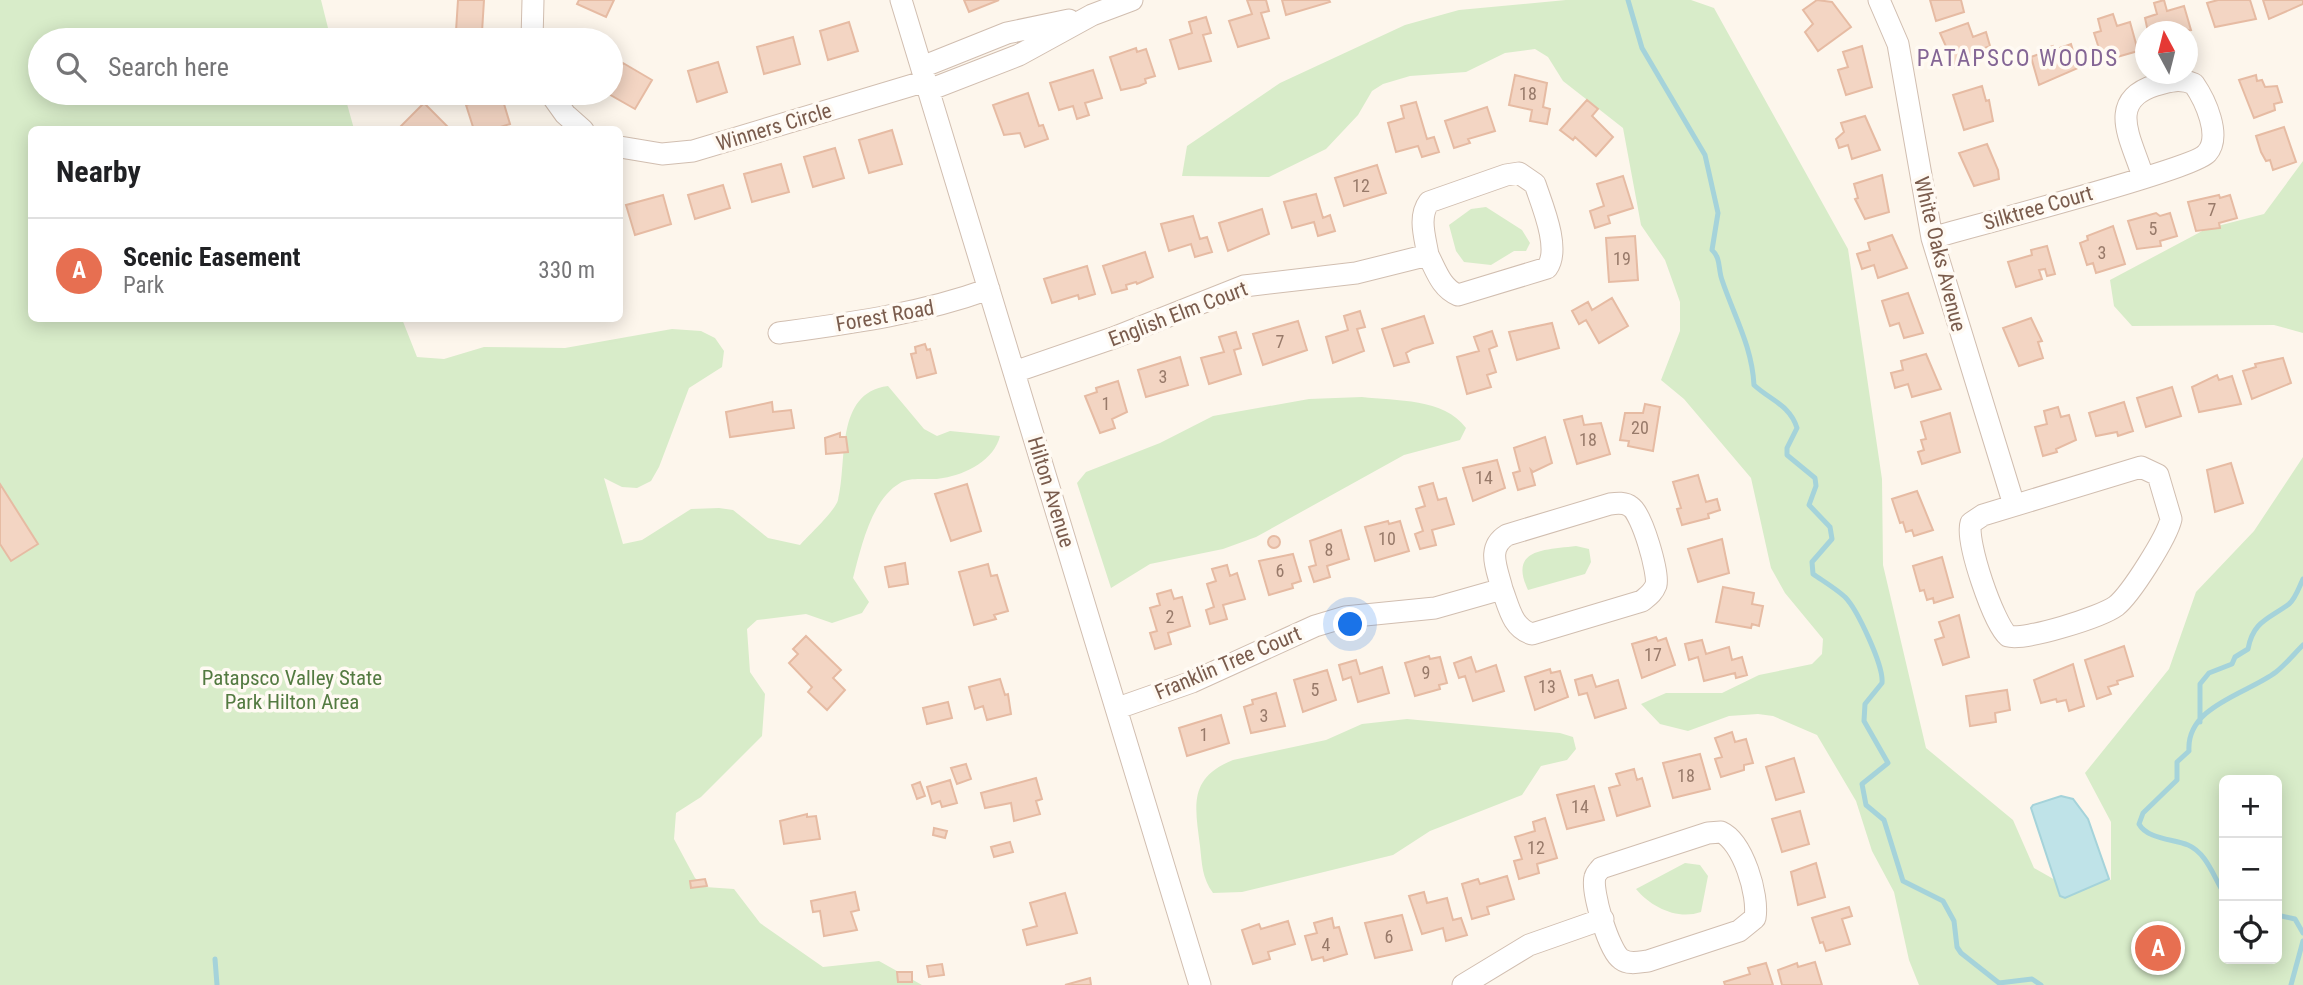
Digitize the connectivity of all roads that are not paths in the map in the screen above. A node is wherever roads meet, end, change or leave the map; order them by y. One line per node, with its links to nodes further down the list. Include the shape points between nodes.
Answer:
1 (533, 0): 5 (street)
2 (901, 0): 6 (street, Hilton Avenue)
3 (1880, 0): 11 (street, White Oaks Avenue, via 1899,52)
4 (1124, 1): 6 (street, via 1092,15 1007,33)
5 (532, 28)
6 (926, 79): 9 (street, Winners Circle, via 693,151 662,154); 13 (street, Hilton Avenue)
7 (560, 105): 8 (street)
8 (576, 126)
9 (623, 148)
10 (2143, 177): 10 (street, Silktree Court, via 2125,107 2141,90 2174,80 2194,84 2214,134 2209,152 2202,159); 11 (street, Silktree Court)
11 (1932, 238): 16 (street, White Oaks Avenue)
12 (1428, 254): 12 (street, via 1423,210 1438,197 1519,173 1535,184 1552,248 1547,268 1458,295 1440,279); 15 (street, English Elm Court, via 1356,274 1244,286)
13 (989, 289): 14 (street, Forest Road, via 890,318); 15 (street, Hilton Avenue)
14 (779, 333)
15 (1014, 372): 18 (street, Hilton Avenue)
16 (2014, 505): 16 (street, via 2141,467 2158,475 2171,519 2115,607 2015,638 1998,624 1969,535 1974,520)
17 (1503, 589): 17 (street, via 1494,550 1507,535 1609,503 1632,507 1639,516 1657,583 1642,601 1532,634 1515,622); 18 (street, Franklin Tree Court, via 1435,608 1345,617 1315,626 1192,682)
18 (1118, 708): 20 (street, Hilton Avenue)
19 (1603, 919): 19 (street, via 1594,890 1601,868 1721,832 1739,847 1757,905 1755,918 1738,931 1633,963 1620,959 1609,944); 21 (street, via 1529,944)
20 (1200, 985)
21 (1463, 985)

